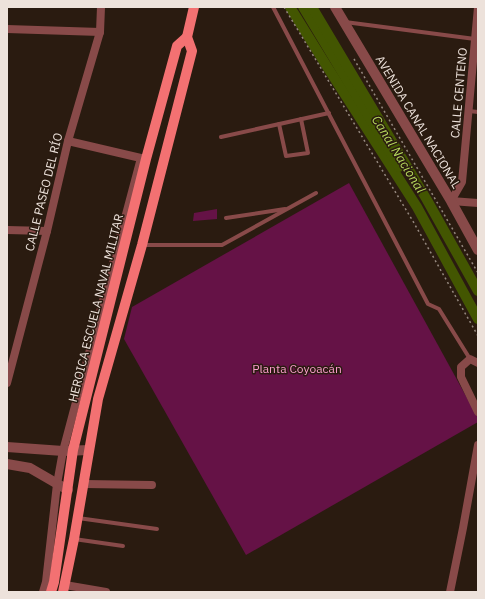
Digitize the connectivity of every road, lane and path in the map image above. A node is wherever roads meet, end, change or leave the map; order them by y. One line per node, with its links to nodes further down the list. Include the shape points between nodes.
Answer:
1 (101, 7): 9 (street, CALLE PASEO DEL RÍO)
2 (194, 7): 10 (main road, HEROICA ESCUELA NAVAL MILITAR)
3 (273, 7): 15 (lane)
4 (284, 7): 31 (path, via 414,223)
5 (335, 7): 7 (street, AVENIDA CANAL NACIONAL)
6 (478, 7): 11 (street, CALLE CENTENO)
7 (342, 21): 11 (lane); 22 (street, AVENIDA CANAL NACIONAL)
8 (7, 29): 9 (street)
9 (100, 32): 19 (street, CALLE PASEO DEL RÍO)
10 (187, 37): 20 (main road, HEROICA ESCUELA NAVAL MILITAR, via 177,46); 28 (main road, HEROICA ESCUELA NAVAL MILITAR, via 192,51)
11 (477, 40): 13 (street, CALLE CENTENO)
12 (351, 55): 30 (path)
13 (469, 111): 14 (lane); 22 (street, CALLE CENTENO, via 462,182)
14 (478, 112)
15 (329, 113): 16 (lane); 32 (lane, via 428,304 439,309)
16 (301, 119): 17 (lane); 17 (lane, via 308,153 286,156)
17 (279, 124): 18 (lane)
18 (221, 137)
19 (68, 141): 20 (street); 27 (street, CALLE PASEO DEL RÍO)
20 (143, 158): 39 (main road, HEROICA ESCUELA NAVAL MILITAR)
21 (316, 193): 24 (lane)
22 (451, 201): 23 (street); 29 (street, AVENIDA CANAL NACIONAL)
23 (478, 203)
24 (288, 208): 25 (lane); 28 (lane, via 222,245)
25 (226, 218)
26 (7, 230): 27 (street)
27 (47, 231): 34 (street, CALLE PASEO DEL RÍO)
28 (142, 245): 38 (main road, HEROICA ESCUELA NAVAL MILITAR, via 98,399)
29 (478, 250)
30 (478, 273)
31 (478, 336)
32 (470, 359): 33 (street); 35 (street, via 461,367 461,377)
33 (478, 363)
34 (7, 383)
35 (478, 412)
36 (478, 445): 53 (street)
37 (7, 447): 39 (street)
38 (89, 450): 39 (street); 42 (main road, HEROICA ESCUELA NAVAL MILITAR)
39 (68, 451): 41 (street, HEROICA ESCUELA NAVAL MILITAR); 44 (main road, HEROICA ESCUELA NAVAL MILITAR)
40 (7, 464): 41 (street, via 30,468)
41 (57, 484): 44 (street); 50 (street, HEROICA ESCUELA NAVAL MILITAR)
42 (84, 484): 43 (street); 45 (main road, HEROICA ESCUELA NAVAL MILITAR)
43 (152, 485)
44 (68, 490): 51 (main road, HEROICA ESCUELA NAVAL MILITAR)
45 (77, 518): 46 (lane); 47 (main road, HEROICA ESCUELA NAVAL MILITAR)
46 (157, 529)
47 (74, 539): 48 (lane); 49 (main road, HEROICA ESCUELA NAVAL MILITAR)
48 (123, 546)
49 (64, 589): 52 (street)
50 (44, 592)
51 (51, 592)
52 (106, 592)
53 (450, 592)

